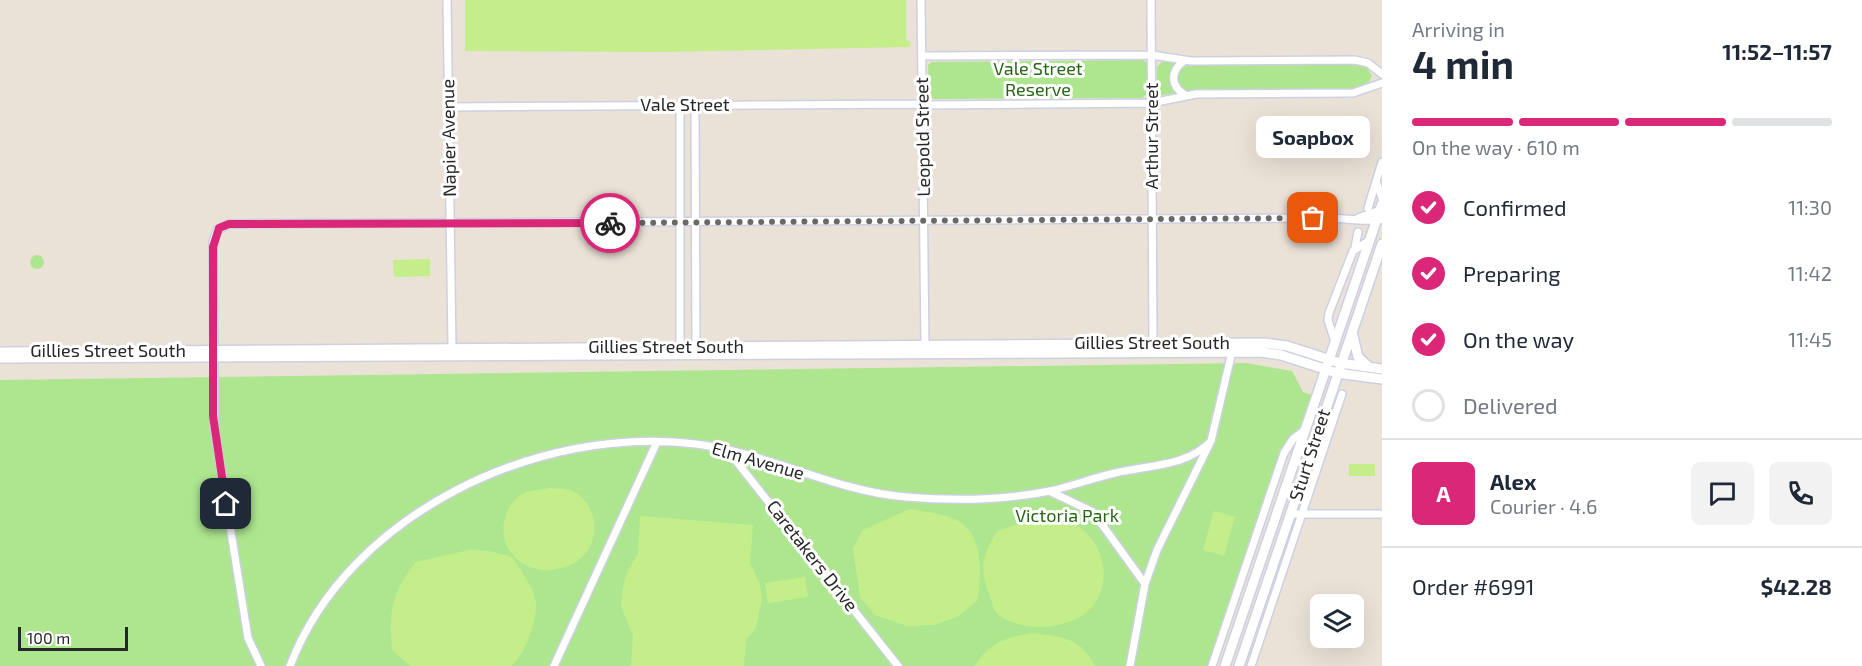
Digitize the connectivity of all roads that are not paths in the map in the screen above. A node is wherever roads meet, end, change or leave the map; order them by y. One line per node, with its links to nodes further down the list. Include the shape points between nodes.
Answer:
1 (447, 0): 16 (street, Napier Avenue)
2 (921, 0): 5 (street, Leopold Street)
3 (1152, 0): 4 (street, Arthur Street)
4 (1152, 55): 5 (street); 6 (street); 12 (street, Arthur Street)
5 (922, 56): 15 (street, Leopold Street)
6 (1184, 61): 7 (street, via 1361,60); 11 (street, via 1173,79)
7 (1371, 66): 8 (street); 10 (street, via 1376,77)
8 (1382, 74)
9 (1382, 83): 10 (street, Vale Street)
10 (1372, 86): 11 (street, Vale Street, via 1353,93)
11 (1185, 95): 12 (street, Vale Street)
12 (1152, 103): 15 (street, Vale Street); 23 (street, Arthur Street)
13 (680, 105): 14 (street, Vale Street); 16 (street, Vale Street); 25 (street)
14 (695, 105): 15 (street, Vale Street); 26 (street)
15 (923, 105): 24 (street, Leopold Street)
16 (448, 107): 27 (street, Napier Avenue)
17 (1382, 162): 18 (street)
18 (1376, 180): 19 (street); 20 (street)
19 (1382, 198)
20 (1368, 208)
21 (1380, 214): 22 (street); 22 (street); 29 (main road, Sturt Street)
22 (1358, 218): 23 (street)
23 (1153, 220): 24 (street); 35 (street, Arthur Street)
24 (924, 222): 26 (street); 36 (street, Leopold Street)
25 (679, 223): 26 (street); 27 (street); 39 (street)
26 (695, 223): 40 (street)
27 (450, 225): 38 (street, Napier Avenue); 42 (street, via 229,224 217,230 213,247)
28 (1359, 232): 31 (street, Sturt Street)
29 (1370, 240): 31 (street); 34 (main road, Sturt Street)
30 (1382, 244): 32 (main road, Sturt Street)
31 (1355, 248): 34 (street, Sturt Street, via 1329,315)
32 (1380, 255): 33 (main road, Sturt Street)
33 (1352, 327): 46 (main road, Sturt Street); 47 (main road, via 1355,351)
34 (1335, 342): 45 (main road, Sturt Street)
35 (1154, 348): 36 (main road, Gillies Street South); 41 (main road, Gillies Street South); 45 (main road, Gillies Street South, via 1271,343)
36 (925, 349): 40 (main road, Gillies Street South)
37 (0, 352): 43 (main road, Gillies Street South)
38 (452, 352): 39 (main road, Gillies Street South); 42 (main road, Gillies Street South)
39 (680, 352): 40 (main road, Gillies Street South)
40 (696, 352)
41 (1232, 352): 45 (main road, Gillies Street South, via 1276,354); 52 (street)
42 (214, 354): 43 (main road, Gillies Street South); 60 (street, via 216,438 248,638)
43 (38, 355): 44 (main road, Gillies Street South)
44 (0, 358)
45 (1327, 365): 46 (main road); 51 (main road, Sturt Street)
46 (1339, 368): 47 (main road); 49 (main road); 56 (main road, Sturt Street)
47 (1371, 368): 48 (main road)
48 (1382, 369)
49 (1382, 378)
50 (1342, 393): 57 (street, Sturt Street)
51 (1306, 429): 65 (street, Sturt Street, via 1284,453); 66 (main road, Sturt Street)
52 (1211, 441): 55 (street, Elm Avenue, via 1174,461); 59 (street, via 1157,550)
53 (657, 442): 54 (street, Elm Avenue); 61 (street, Elm Avenue, via 607,444 548,454 475,481 424,508 371,551 332,594 306,630); 62 (street)
54 (724, 449): 55 (street, Elm Avenue, via 845,486 891,495 971,498); 63 (street, Caretakers Drive)
55 (1049, 491): 59 (street, via 1093,513)
56 (1291, 514): 57 (street); 67 (main road, Sturt Street)
57 (1304, 514): 58 (street); 68 (street, Sturt Street)
58 (1382, 514)
59 (1145, 584): 64 (street)
60 (261, 666)
61 (290, 666)
62 (554, 666)
63 (898, 666)
64 (1130, 666)
65 (1212, 666)
66 (1225, 666)
67 (1239, 666)
68 (1251, 666)

